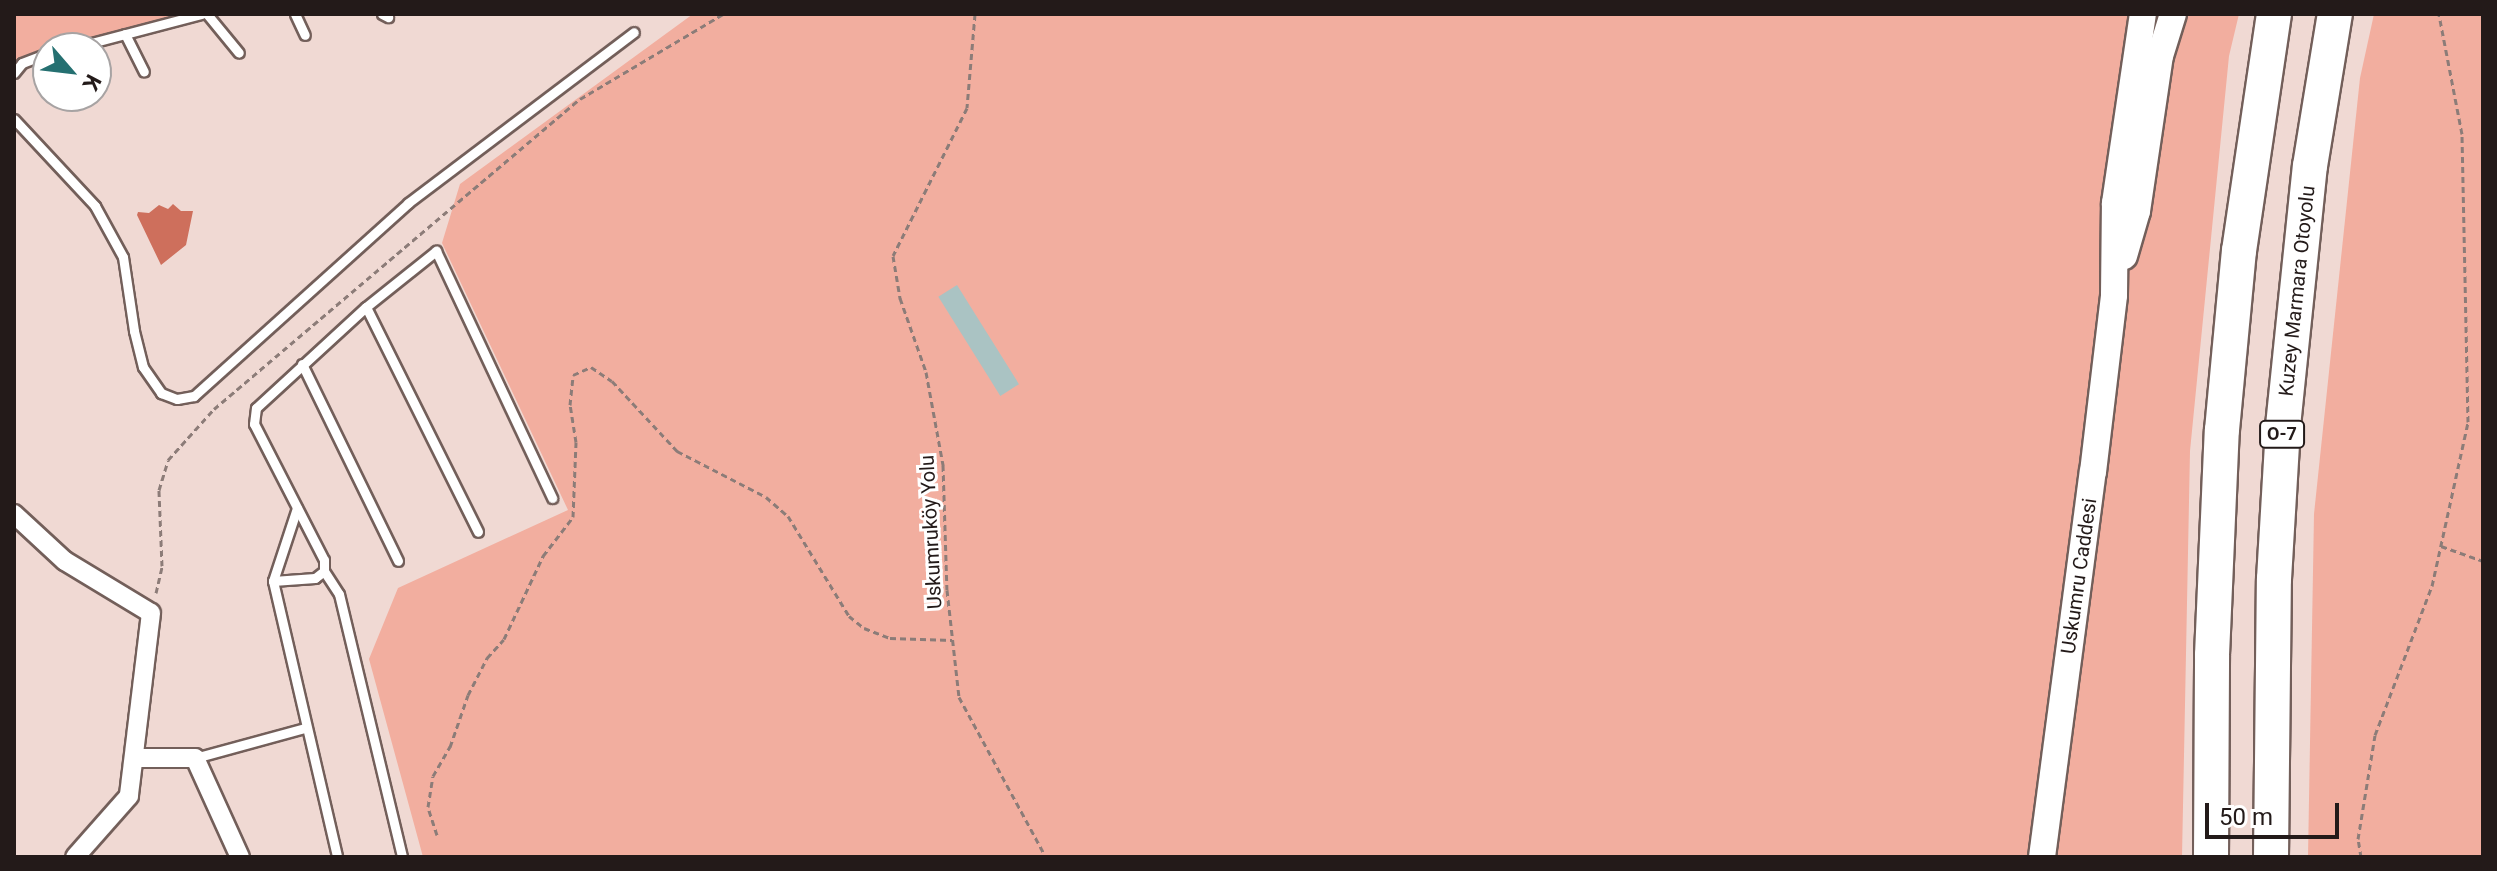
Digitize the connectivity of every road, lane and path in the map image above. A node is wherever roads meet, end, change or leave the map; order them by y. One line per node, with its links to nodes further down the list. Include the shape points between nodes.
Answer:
1 (204, 14): 10 (lane); 13 (lane)
2 (295, 14): 11 (lane)
3 (2143, 14): 18 (main road, Uskumru Caddesi, via 2115,203)
4 (2173, 14): 18 (main road, Uskumru Caddesi, via 2160,56 2137,211)
5 (2274, 14): 41 (highway, via 2239,251 2222,430)
6 (2335, 14): 42 (highway, Kuzey Marmara Otoyolu / O-7, via 2310,166 2285,397 2274,579)
7 (2439, 14): 25 (path, via 2462,134 2468,422)
8 (976, 15): 30 (path, Uskumruköy Yolu, via 967,108 893,256 900,298 926,372 943,465)
9 (634, 32): 17 (lane, via 408,203 194,396 177,399 161,393 143,367 123,257 95,206)
10 (125, 34): 12 (lane); 15 (lane)
11 (305, 35)
12 (112, 37)
13 (239, 53)
14 (32, 59): 16 (lane)
15 (144, 72)
16 (14, 73)
17 (14, 119)
18 (2114, 295): 40 (main road, Uskumru Caddesi)
19 (366, 307): 20 (lane); 21 (lane, via 436,251); 24 (lane)
20 (302, 364): 22 (lane, via 252,416); 26 (lane)
21 (552, 498)
22 (297, 508): 28 (lane, via 324,560); 29 (lane)
23 (14, 514): 32 (street, via 65,561 151,613)
24 (478, 532)
25 (2441, 546): 27 (path); 43 (path, via 2432,586 2375,735 2358,839)
26 (398, 561)
27 (2483, 561)
28 (324, 571): 29 (lane, via 315,578); 38 (lane, via 339,594)
29 (273, 581): 31 (lane)
30 (952, 640): 34 (path, via 890,638 864,628 849,616 788,516 766,497 677,451 612,381 591,367 573,375 573,517 543,556 504,639 487,658 433,776 428,807); 39 (path, Uskumruköy Yolu, via 959,697)
31 (305, 728): 33 (lane); 37 (lane)
32 (134, 758): 33 (street); 35 (street, via 129,796)
33 (195, 758): 36 (street)
34 (437, 835)
35 (75, 857)
36 (240, 857)
37 (337, 857)
38 (402, 857)
39 (1046, 857)
40 (2042, 857)
41 (2211, 857)
42 (2271, 857)
43 (2361, 857)

